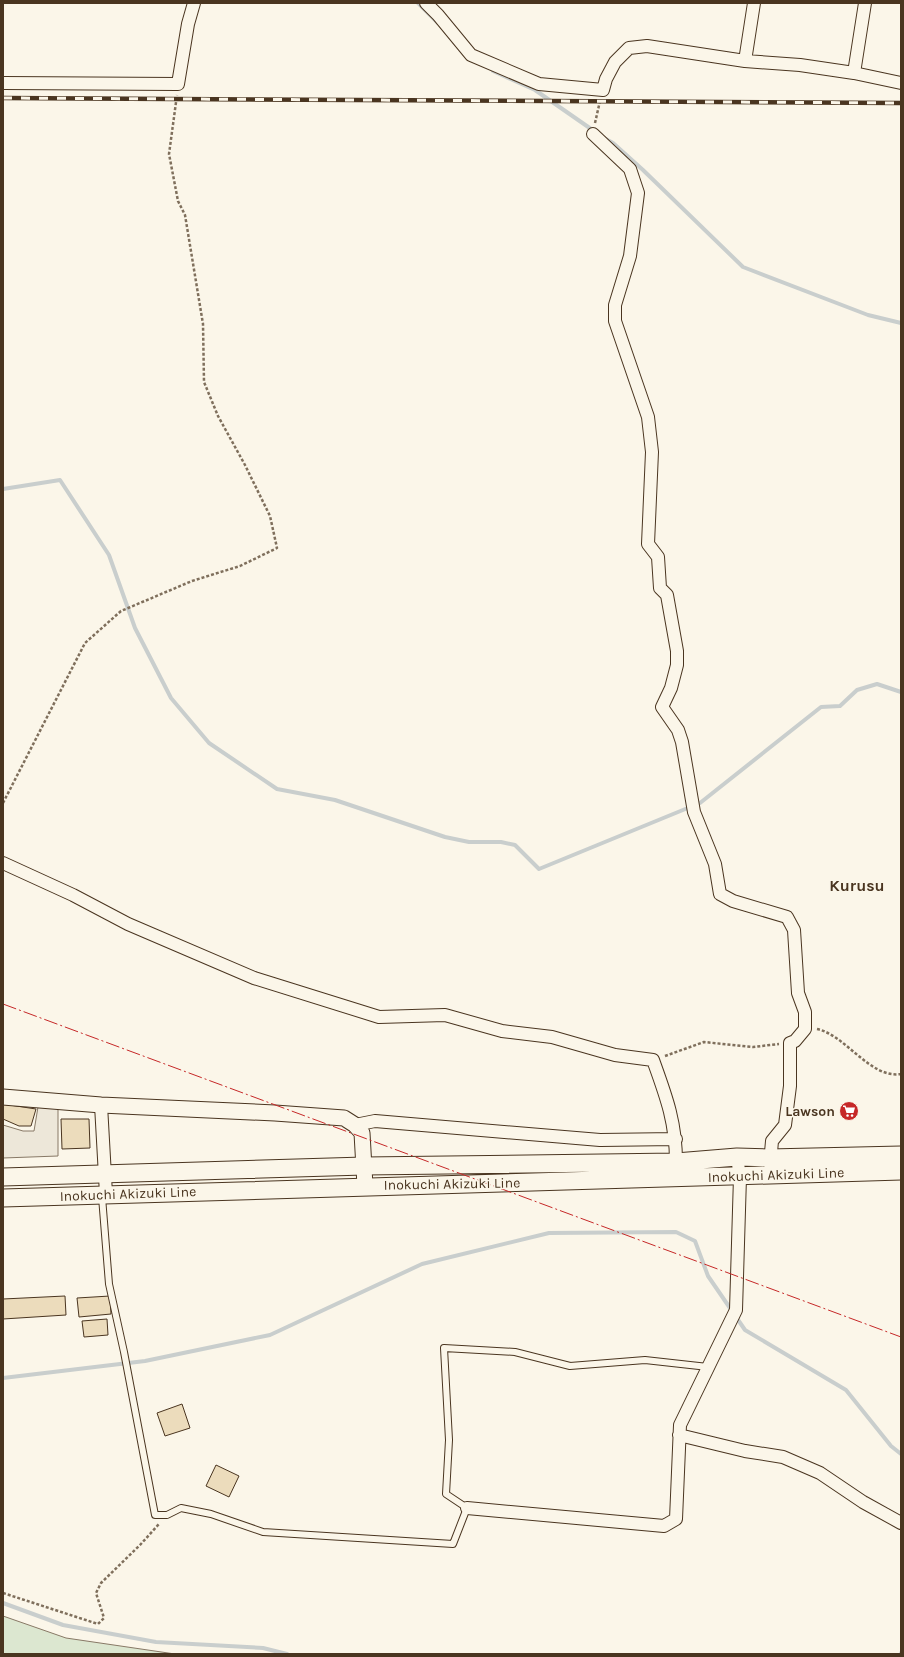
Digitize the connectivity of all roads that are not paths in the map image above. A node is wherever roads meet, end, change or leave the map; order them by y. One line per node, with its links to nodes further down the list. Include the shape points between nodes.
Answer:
1 (194, 3): 7 (street, via 178,84)
2 (426, 3): 5 (street, via 471,55 539,84 603,90 615,62 629,48 647,46)
3 (754, 3): 5 (street)
4 (865, 3): 6 (street)
5 (745, 61): 6 (street)
6 (854, 73): 8 (street)
7 (3, 83)
8 (901, 83)
9 (593, 134): 19 (street, via 630,169 638,194 630,256 614,321 648,417 652,452 647,537 648,544 658,557 660,588 667,595 677,651 677,665 671,688 662,707 678,730 682,742 694,812 715,864 720,894 733,901 786,917 794,930 798,993 805,1012 805,1029 790,1043 790,1086 785,1125 772,1141)
10 (3, 864): 14 (street, via 73,895 128,924 254,978 378,1017 445,1015 502,1031 552,1037 615,1055 653,1060 670,1108)
11 (3, 1097): 12 (street)
12 (101, 1105): 13 (street, via 344,1118); 21 (street)
13 (355, 1125): 14 (street, via 375,1121 600,1140); 18 (street, via 362,1133)
14 (676, 1139): 17 (street)
15 (901, 1155): 19 (main road, Inokuchi Akizuki Line)
16 (737, 1157): 17 (main road, Inokuchi Akizuki Line); 19 (main road, Inokuchi Akizuki Line); 22 (street)
17 (676, 1162): 18 (main road, Inokuchi Akizuki Line)
18 (364, 1166): 21 (main road, Inokuchi Akizuki Line); 24 (street)
19 (770, 1166): 20 (main road, Inokuchi Akizuki Line); 22 (main road, Inokuchi Akizuki Line)
20 (901, 1171)
21 (105, 1173): 23 (main road, Inokuchi Akizuki Line); 25 (street)
22 (740, 1176): 24 (main road, Inokuchi Akizuki Line); 27 (street, via 736,1310)
23 (3, 1177)
24 (365, 1186): 25 (main road, Inokuchi Akizuki Line)
25 (104, 1194): 26 (main road, Inokuchi Akizuki Line); 29 (lane, via 108,1284 124,1352 155,1515 167,1515 181,1508 211,1514 263,1532 453,1544)
26 (3, 1198)
27 (708, 1367): 28 (street, via 680,1425); 29 (lane, via 645,1360 570,1366 515,1352 444,1348 449,1440 446,1494)
28 (679, 1435): 29 (street, via 676,1519 664,1526); 30 (street, via 783,1457 820,1473 863,1502)
29 (467, 1508)
30 (901, 1523)

